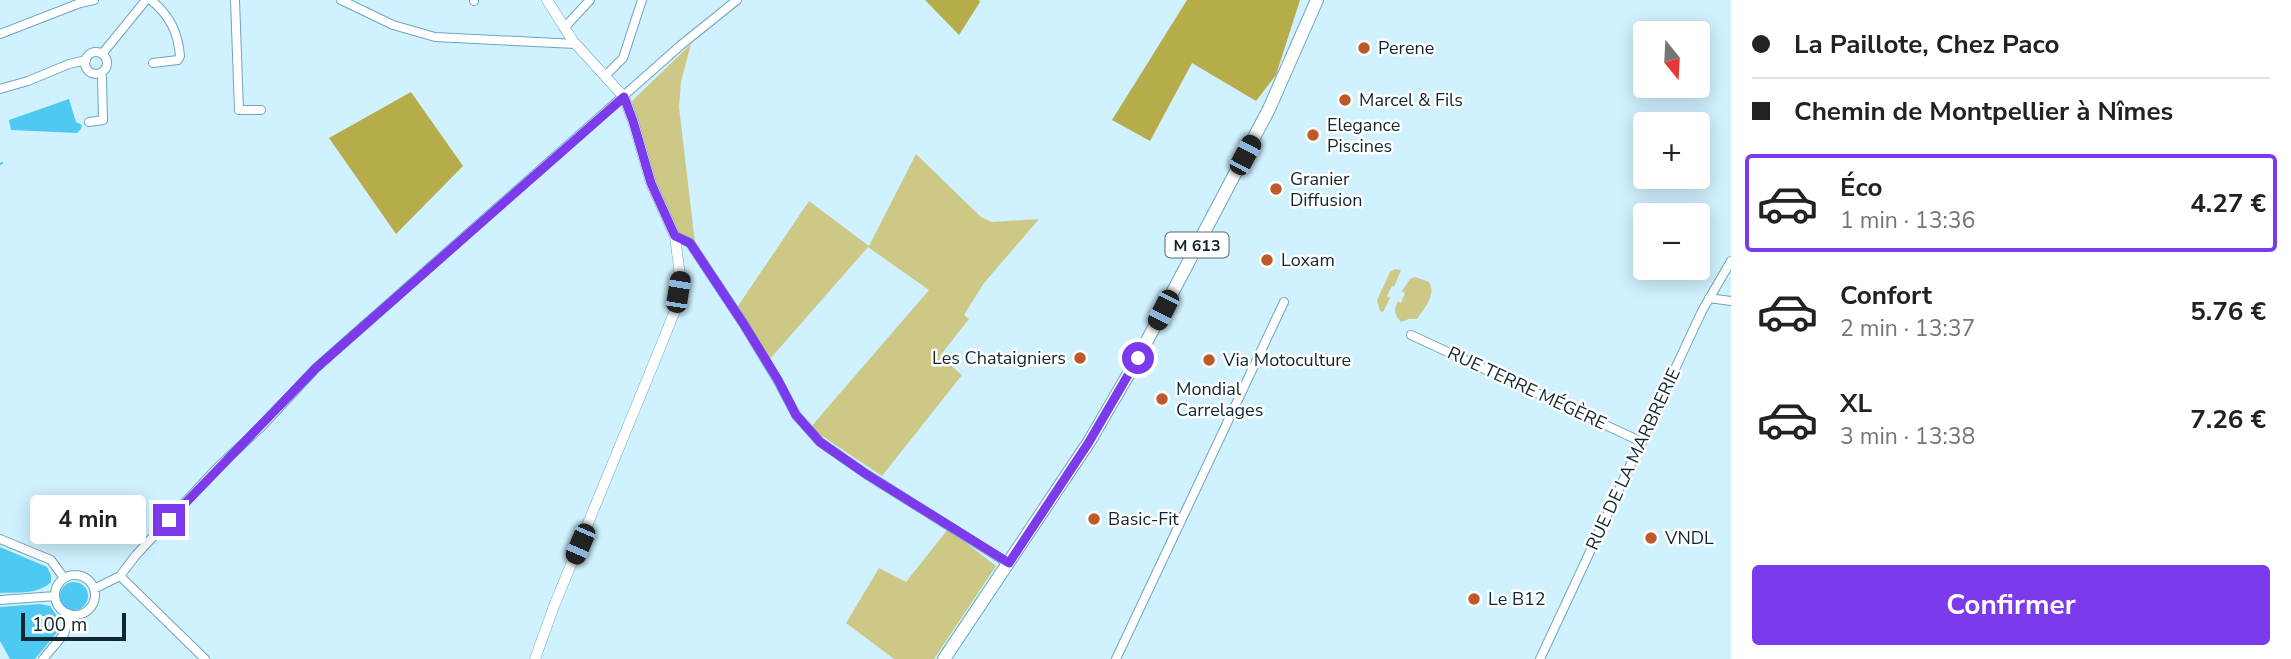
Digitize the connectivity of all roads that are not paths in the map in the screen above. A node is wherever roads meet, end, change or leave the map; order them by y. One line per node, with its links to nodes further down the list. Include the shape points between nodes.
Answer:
1 (94, 0): 12 (street)
2 (146, 0): 14 (street)
3 (151, 0): 16 (street, via 176,30 180,56 168,63)
4 (235, 0): 21 (street, via 239,110)
5 (341, 0): 13 (street, via 393,25 435,37)
6 (547, 0): 11 (street)
7 (590, 0): 11 (street)
8 (642, 0): 18 (street, via 623,58)
9 (737, 0): 20 (street)
10 (1314, 4): 31 (main road, M 613, via 1269,108 1138,358)
11 (564, 28): 13 (street)
12 (0, 34)
13 (576, 44): 18 (street)
14 (102, 54): 15 (street, via 92,53); 17 (street, via 107,64)
15 (86, 60): 17 (street, via 88,70); 19 (street)
16 (153, 63)
17 (100, 73): 22 (street, via 103,120)
18 (605, 76): 20 (street)
19 (0, 89)
20 (624, 97): 23 (street, via 651,183); 32 (street, via 316,368)
21 (261, 110)
22 (89, 122)
23 (675, 236): 31 (street, via 690,243 796,415 820,442); 40 (street, via 680,276 676,308)
24 (1731, 261): 25 (street, RUE DE LA MARBRERIE)
25 (1709, 298): 26 (street); 29 (street, RUE DE LA MARBRERIE)
26 (1731, 301)
27 (1284, 302): 42 (street)
28 (1411, 335): 29 (street, RUE TERRE MÉGÈRE)
29 (1642, 442): 43 (street, RUE DE LA MARBRERIE)
30 (0, 539): 33 (street, via 51,560)
31 (1009, 563): 41 (main road, M 613)
32 (120, 576): 34 (street); 39 (street)
33 (64, 578): 34 (street, via 80,576); 35 (street)
34 (94, 589): 37 (street, via 87,610)
35 (55, 596): 36 (street); 37 (street)
36 (0, 600)
37 (70, 614): 38 (street, via 64,634)
38 (43, 659)
39 (205, 659)
40 (535, 659)
41 (944, 659)
42 (1116, 659)
43 (1540, 659)

